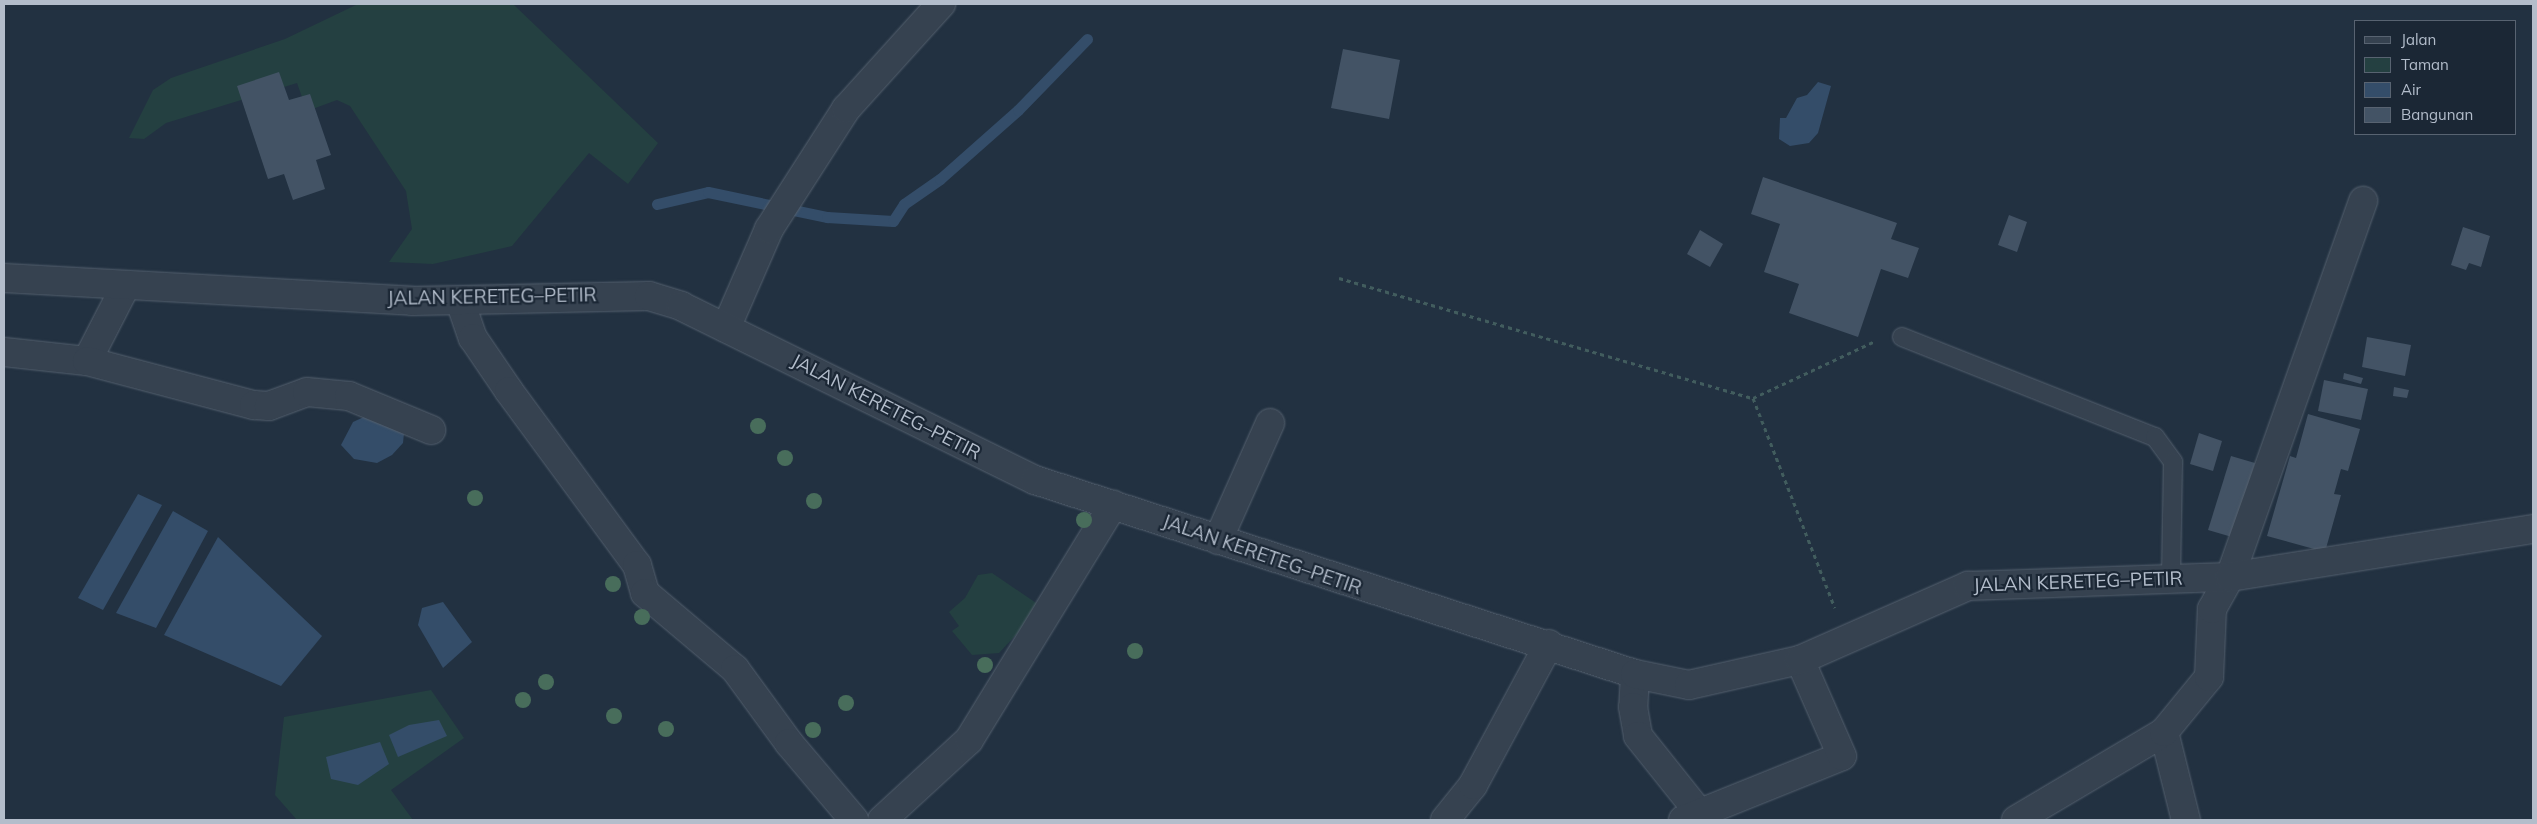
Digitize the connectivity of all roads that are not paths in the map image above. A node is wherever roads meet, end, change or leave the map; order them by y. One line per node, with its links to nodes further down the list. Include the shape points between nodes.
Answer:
1 (941, 4): 6 (street, via 846,109 769,229)
2 (2362, 201): 16 (street)
3 (4, 278): 4 (street, JALAN KERETEG–PETIR)
4 (126, 285): 5 (street, JALAN KERETEG–PETIR, via 292,297); 9 (street)
5 (460, 301): 6 (street, JALAN KERETEG–PETIR, via 634,294 681,306); 22 (street, via 474,338 509,391 637,565 644,593 736,669 789,743)
6 (726, 328): 12 (street, JALAN KERETEG–PETIR, via 992,461)
7 (1902, 337): 15 (lane, via 2156,437 2173,462)
8 (4, 352): 9 (street)
9 (87, 361): 11 (street, via 254,405 269,406 307,392 350,396)
10 (1270, 423): 14 (street)
11 (431, 430)
12 (1113, 505): 14 (street, JALAN KERETEG–PETIR); 23 (street, via 968,740)
13 (2533, 532): 16 (street, JALAN KERETEG–PETIR)
14 (1218, 540): 17 (street, JALAN KERETEG–PETIR)
15 (2171, 577): 16 (street, JALAN KERETEG–PETIR); 18 (street, JALAN KERETEG–PETIR, via 1968,586)
16 (2230, 577): 20 (street, via 2212,609 2209,677)
17 (1549, 644): 19 (street, JALAN KERETEG–PETIR); 24 (street, via 1473,786)
18 (1800, 660): 19 (street, JALAN KERETEG–PETIR, via 1689,685); 21 (street, via 1842,756)
19 (1635, 674): 21 (street, via 1632,707 1638,736)
20 (2164, 732): 25 (street); 26 (street)
21 (1696, 818)
22 (854, 820)
23 (882, 820)
24 (1445, 820)
25 (2016, 820)
26 (2186, 820)

